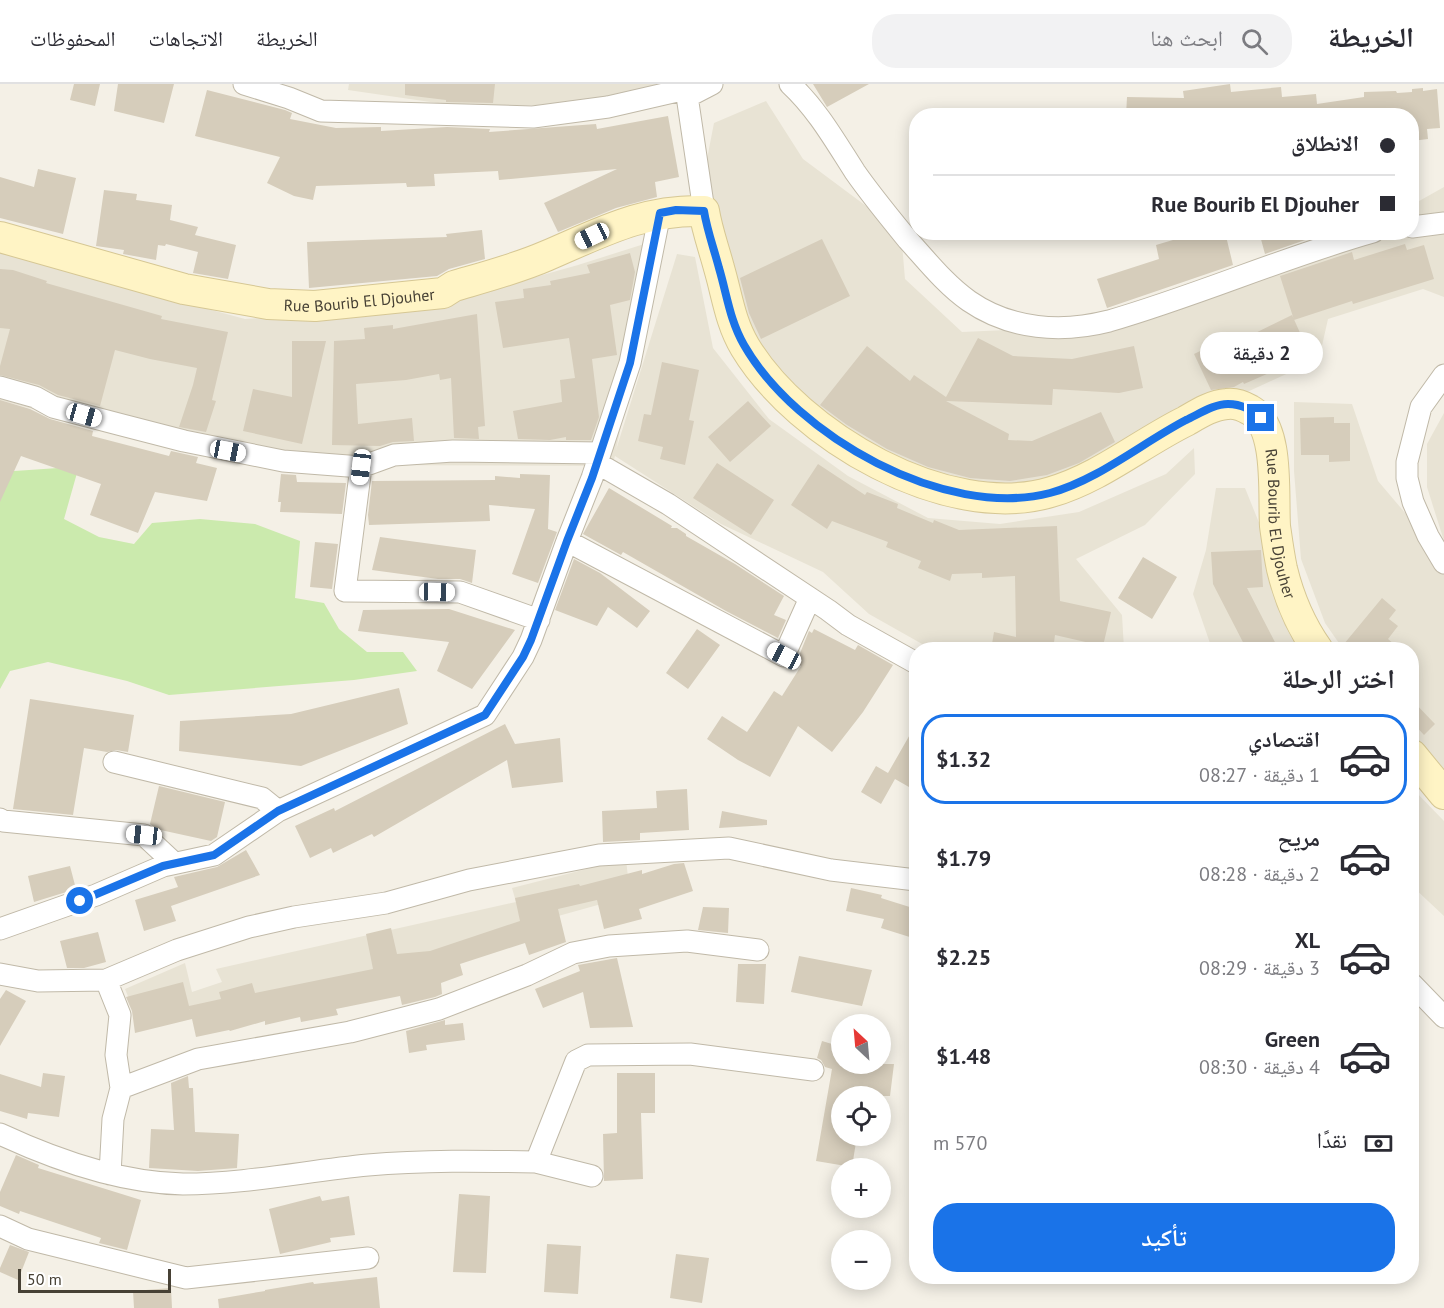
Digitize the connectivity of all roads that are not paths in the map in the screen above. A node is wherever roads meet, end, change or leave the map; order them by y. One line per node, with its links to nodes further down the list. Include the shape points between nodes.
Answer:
1 (244, 84): 4 (street, via 321,111 482,116 533,117 608,107 686,89)
2 (711, 84): 4 (street)
3 (790, 84): 10 (street, via 816,112 856,173)
4 (687, 97): 5 (street)
5 (704, 211): 6 (main road, Rue Bourib El Djouher); 21 (main road, Rue Bourib El Djouher, via 735,328 769,380 801,412 841,442 937,489 998,498 1050,492 1102,469 1210,409 1226,404 1252,410 1266,429 1273,457 1275,528 1286,582)
6 (660, 213): 9 (main road, Rue Bourib El Djouher, via 624,222 544,257 443,293 315,306 211,295); 15 (street, via 630,363)
7 (1444, 223): 8 (street)
8 (1419, 226)
9 (0, 237)
10 (909, 239)
11 (910, 240): 12 (street, via 969,302 1025,324 1059,329 1088,327 1129,315)
12 (1345, 240)
13 (1444, 375): 18 (street, via 1421,407 1407,462 1407,478 1413,502)
14 (0, 387): 16 (street, via 35,397 53,407 216,448 283,462)
15 (599, 458): 16 (street, via 453,451 394,455); 17 (street); 19 (street)
16 (361, 467): 20 (street, via 345,591 460,592)
17 (567, 541): 19 (street, via 784,656); 20 (street)
18 (1444, 563)
19 (810, 598): 22 (street, via 848,625)
20 (539, 620): 26 (street, via 523,657 485,715)
21 (1313, 642)
22 (909, 659)
23 (114, 762): 26 (street, via 253,795)
24 (1419, 764): 25 (main road)
25 (1444, 794)
26 (278, 811): 28 (street, via 214,855)
27 (0, 819): 28 (street, via 144,835)
28 (174, 863): 30 (street)
29 (909, 879): 33 (street, via 831,870 729,848 599,855 469,880 386,903 249,927 177,950)
30 (0, 929)
31 (758, 950): 37 (street, via 687,941 609,946 573,953 439,1009 350,1032 198,1059)
32 (0, 974): 33 (street, via 38,981)
33 (106, 980): 37 (street, via 120,1015 116,1055)
34 (1419, 991): 35 (street)
35 (1444, 1017)
36 (813, 1070): 39 (street, via 690,1054 588,1055 576,1061)
37 (121, 1088): 40 (street, via 113,1119)
38 (0, 1134): 40 (street)
39 (536, 1162): 40 (street, via 417,1161 217,1183 162,1182); 41 (street)
40 (110, 1174)
41 (592, 1176)
42 (0, 1226): 43 (street, via 28,1239 186,1278)
43 (368, 1258)

